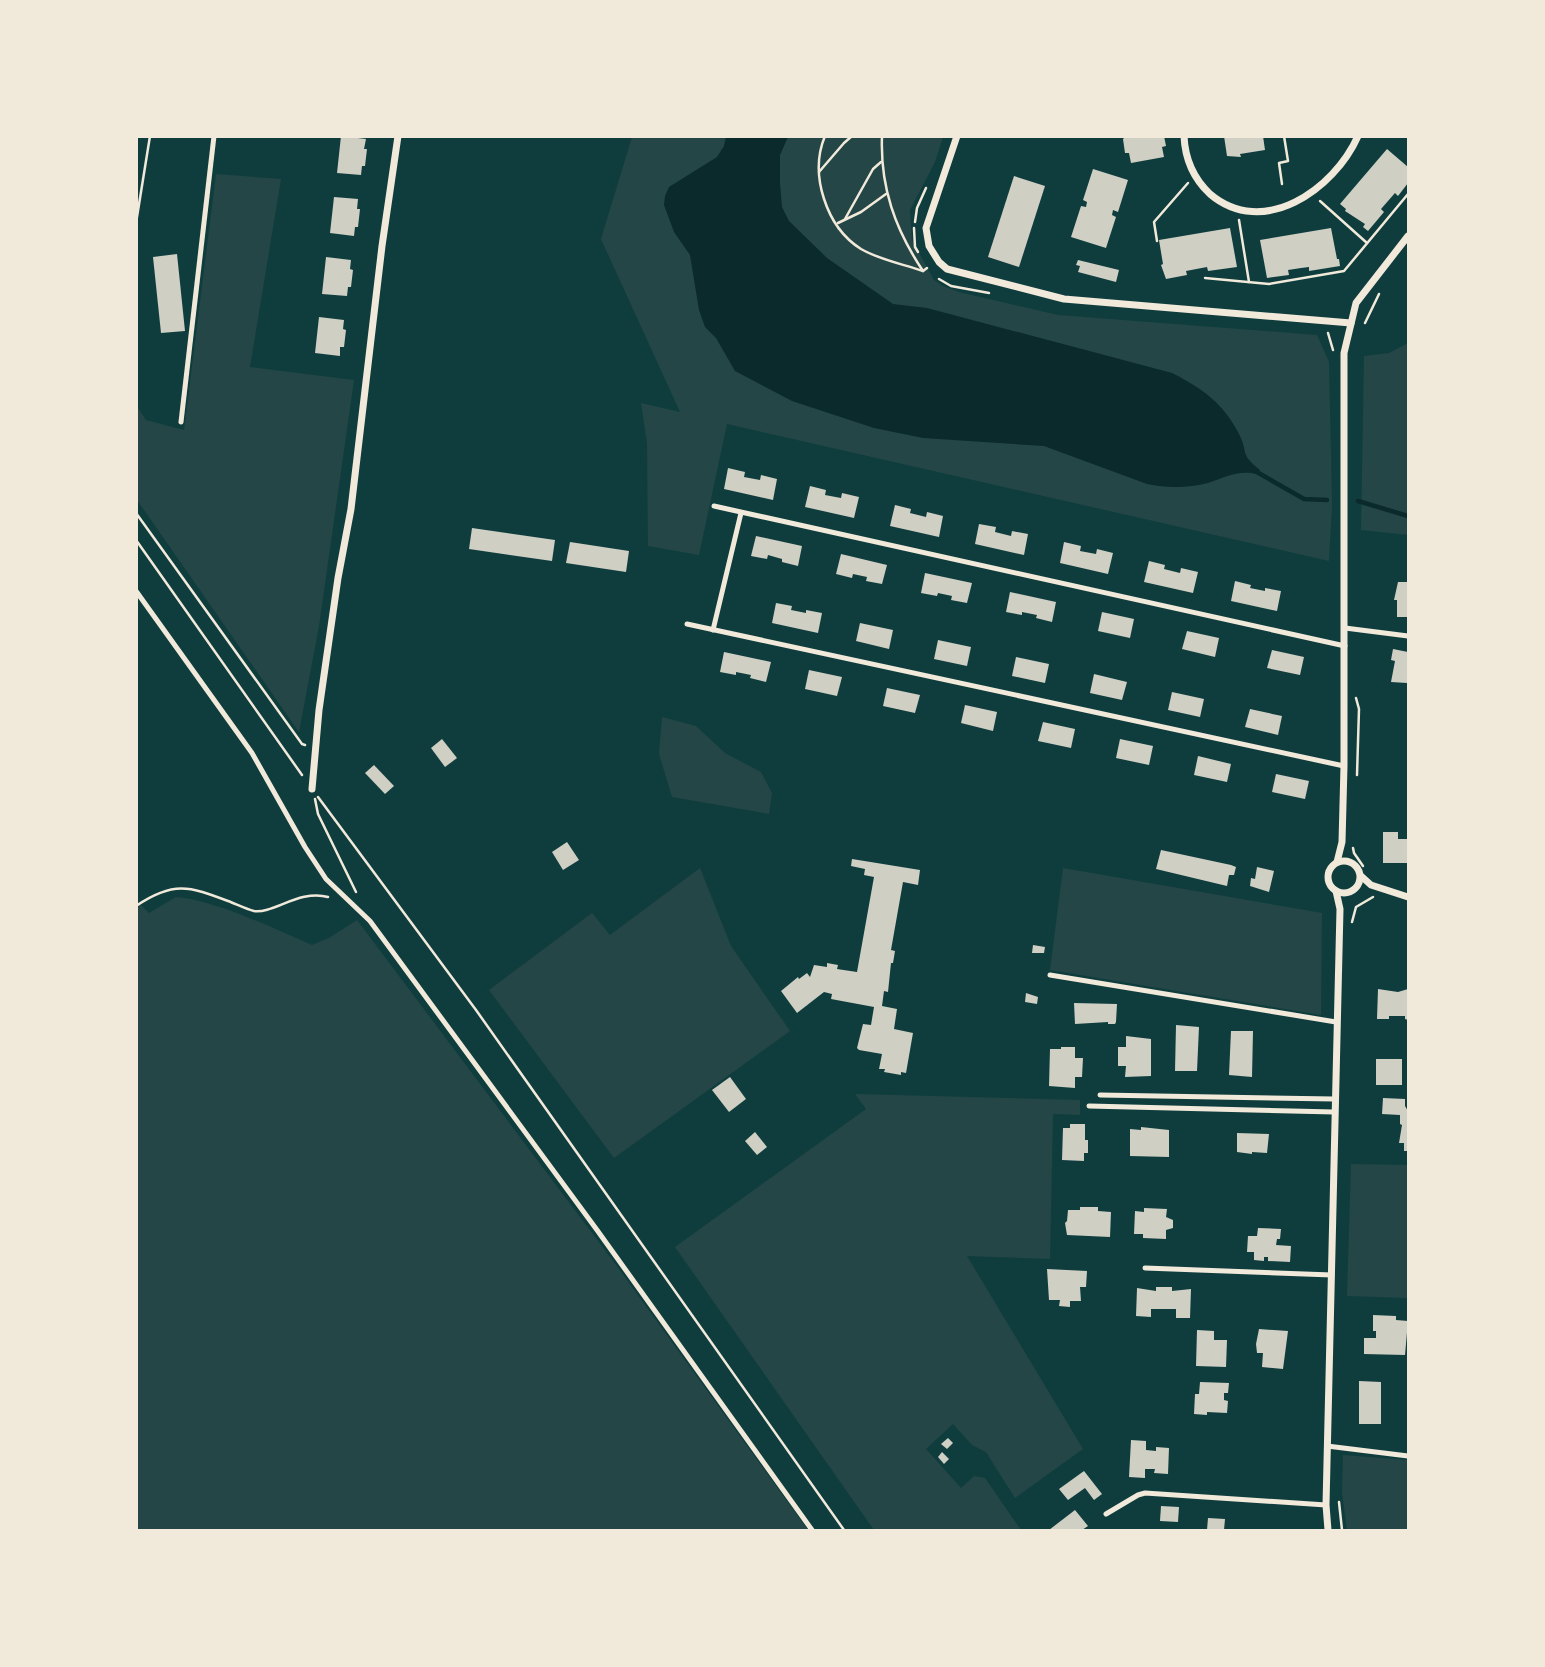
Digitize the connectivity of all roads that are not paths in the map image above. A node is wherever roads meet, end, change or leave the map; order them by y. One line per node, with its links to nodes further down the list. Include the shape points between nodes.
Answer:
1 (214, 136): 8 (lane)
2 (398, 136): 18 (street)
3 (957, 136): 7 (street, via 926,229 929,246 947,269 1064,299)
4 (1184, 136): 5 (street, via 1192,171 1203,188 1220,203 1255,213 1292,204 1315,190 1340,166)
5 (1358, 136)
6 (1409, 236): 7 (street, via 1363,292)
7 (1350, 323): 13 (street, via 1344,353)
8 (181, 422)
9 (714, 506): 10 (lane)
10 (741, 513): 14 (lane); 16 (lane)
11 (136, 591): 41 (lane, via 252,753 326,879 370,921)
12 (687, 624): 14 (lane)
13 (1345, 628): 15 (lane); 16 (street)
14 (713, 630): 17 (lane)
15 (1409, 636)
16 (1345, 646): 17 (street)
17 (1344, 766): 19 (street)
18 (312, 789)
19 (1342, 842): 20 (street); 21 (street)
20 (1349, 861): 21 (street); 22 (street)
21 (1336, 862): 25 (street, via 1328,879)
22 (1364, 874): 23 (street); 24 (street)
23 (1371, 885): 24 (street); 27 (street)
24 (1358, 886): 26 (street)
25 (1336, 891): 26 (street); 28 (street)
26 (1348, 893): 28 (street)
27 (1409, 897)
28 (1340, 909): 30 (street)
29 (1050, 975): 30 (lane)
30 (1336, 1022): 32 (street)
31 (1100, 1095): 32 (lane)
32 (1334, 1099): 34 (street)
33 (1089, 1106): 34 (lane)
34 (1334, 1112): 36 (street)
35 (1145, 1268): 36 (lane)
36 (1332, 1275): 37 (street)
37 (1327, 1446): 38 (lane); 39 (street)
38 (1409, 1456)
39 (1326, 1505): 40 (lane, via 1145,1493); 42 (street)
40 (1106, 1514)
41 (812, 1531)
42 (1328, 1531)

